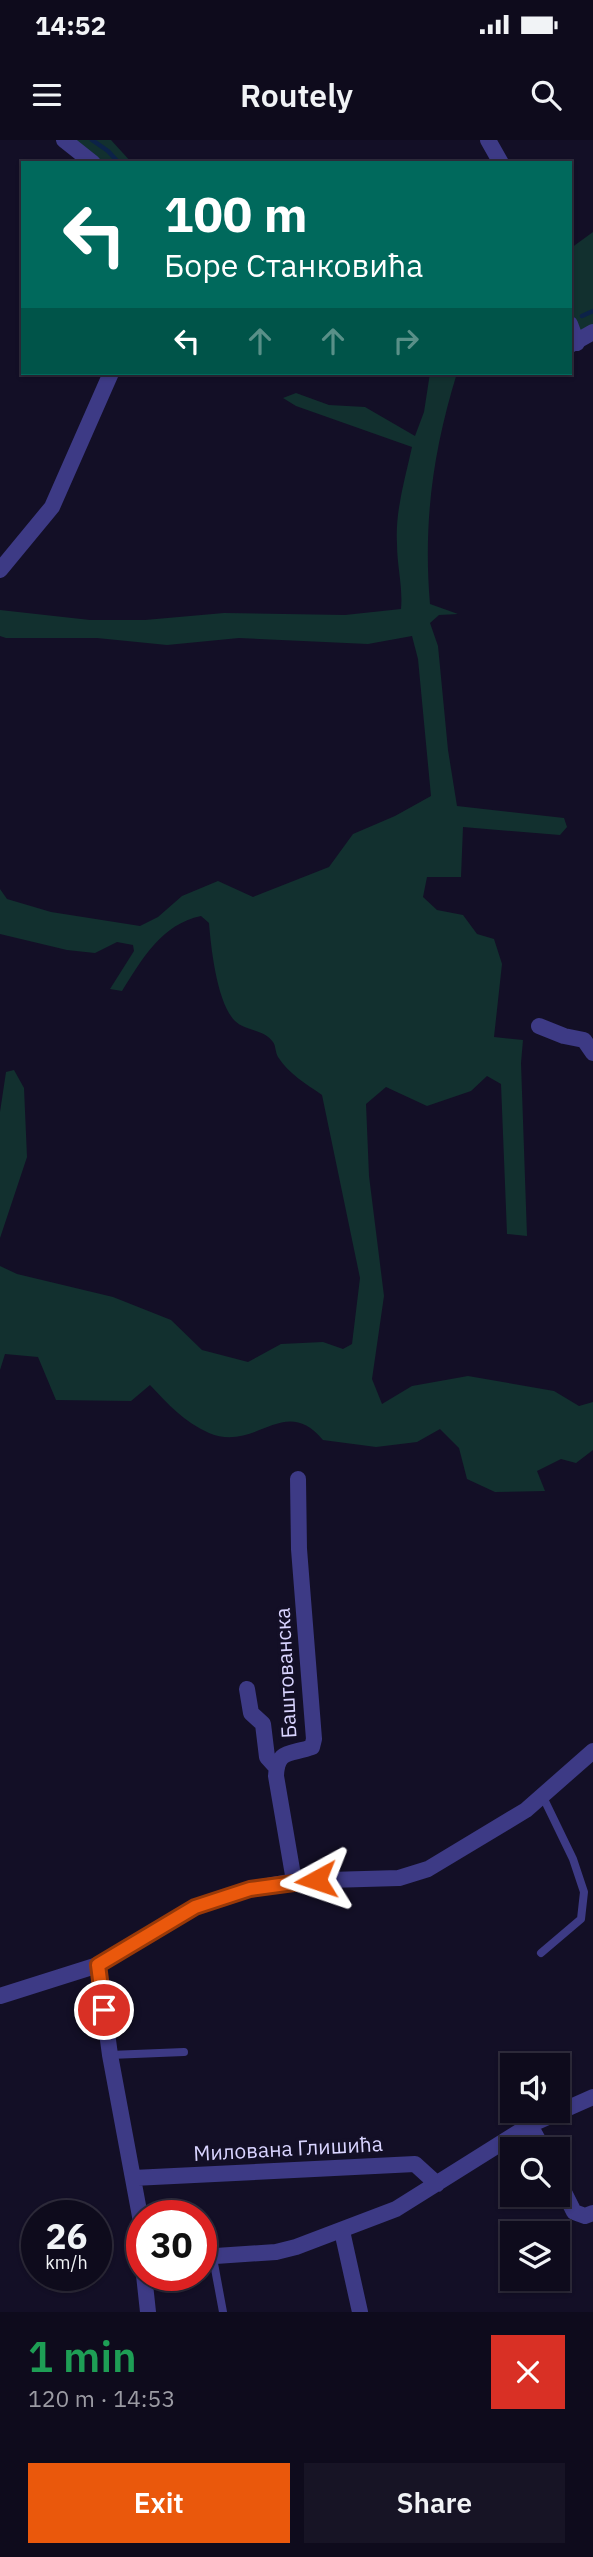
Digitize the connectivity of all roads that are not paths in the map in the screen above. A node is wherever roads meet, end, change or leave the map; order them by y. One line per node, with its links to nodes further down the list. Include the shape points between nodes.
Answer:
1 (64, 140): 3 (street)
2 (488, 140): 4 (street)
3 (90, 161)
4 (500, 161)
5 (593, 332): 6 (street)
6 (574, 344)
7 (110, 375): 8 (street, via 51,507)
8 (0, 570)
9 (539, 1026): 10 (street, via 584,1040)
10 (593, 1053)
11 (298, 1479): 14 (street, Баштованска, via 314,1739 312,1748 283,1755)
12 (247, 1689): 14 (street, via 251,1713 263,1724 267,1757)
13 (593, 1751): 15 (street)
14 (276, 1768): 16 (street, Баштованска)
15 (543, 1797): 16 (street, via 428,1869 399,1878); 17 (lane, via 584,1892 581,1919)
16 (295, 1881): 18 (street, via 250,1889 195,1907)
17 (541, 1953)
18 (98, 1965): 19 (street); 21 (street)
19 (0, 1996)
20 (184, 2052): 21 (lane)
21 (110, 2055): 25 (street)
22 (593, 2097): 23 (street)
23 (530, 2125): 24 (street); 26 (street)
24 (536, 2137)
25 (133, 2178): 26 (street, Милована Глишића, via 415,2164); 27 (street)
26 (438, 2184): 30 (street, via 397,2209)
27 (137, 2200)
28 (570, 2206): 29 (street, via 573,2212 585,2216)
29 (593, 2213)
30 (342, 2231): 31 (street, via 276,2252); 36 (street)
31 (217, 2256)
32 (146, 2291): 34 (street)
33 (217, 2291): 35 (lane)
34 (148, 2312)
35 (223, 2312)
36 (360, 2312)

